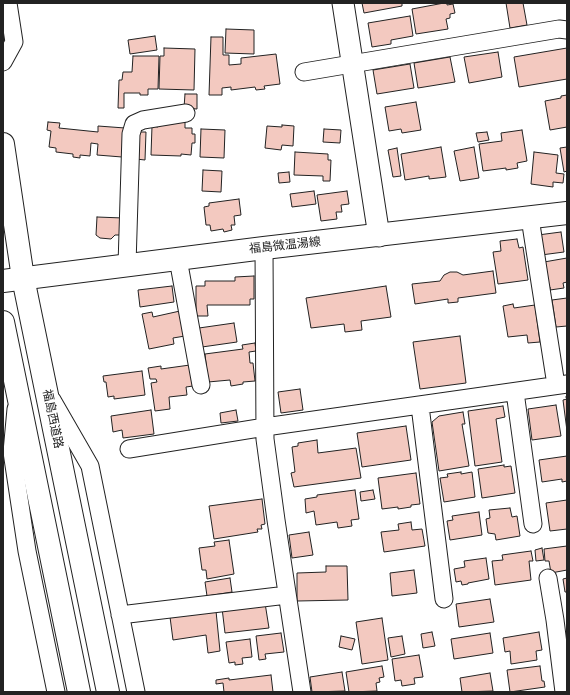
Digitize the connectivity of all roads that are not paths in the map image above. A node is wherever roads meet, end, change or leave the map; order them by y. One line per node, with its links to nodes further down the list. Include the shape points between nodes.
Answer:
1 (8, 3): 4 (street, via 14,42)
2 (343, 3): 5 (street)
3 (567, 30): 5 (street, via 559,29)
4 (3, 62)
5 (354, 64): 6 (street); 11 (street)
6 (304, 72)
7 (186, 113): 14 (street, via 142,120 134,124 131,134)
8 (3, 144): 15 (main road, 福島西道路)
9 (567, 213): 10 (main road, 福島微温湯線)
10 (530, 218): 11 (main road, 福島微温湯線); 17 (street)
11 (379, 236): 12 (main road, 福島微温湯線)
12 (264, 248): 13 (main road, 福島微温湯線); 23 (street)
13 (178, 259): 14 (main road, 福島微温湯線); 18 (street)
14 (127, 265): 15 (main road, 福島微温湯線)
15 (13, 280): 19 (main road, 福島西道路)
16 (3, 322): 21 (main road)
17 (562, 384): 20 (street)
18 (201, 385)
19 (45, 387): 29 (street, via 90,466); 33 (main road, 福島西道路)
20 (515, 392): 22 (street); 25 (street)
21 (18, 394): 31 (street, via 12,452 27,551); 32 (main road)
22 (420, 406): 23 (street); 28 (street)
23 (265, 427): 24 (street); 27 (street)
24 (129, 449)
25 (532, 524)
26 (548, 578): 30 (street)
27 (287, 595): 29 (street); 35 (street)
28 (444, 599)
29 (120, 615): 34 (street)
30 (561, 619): 36 (street)
31 (56, 692)
32 (79, 692)
33 (108, 692)
34 (136, 692)
35 (302, 692)
36 (564, 692)

